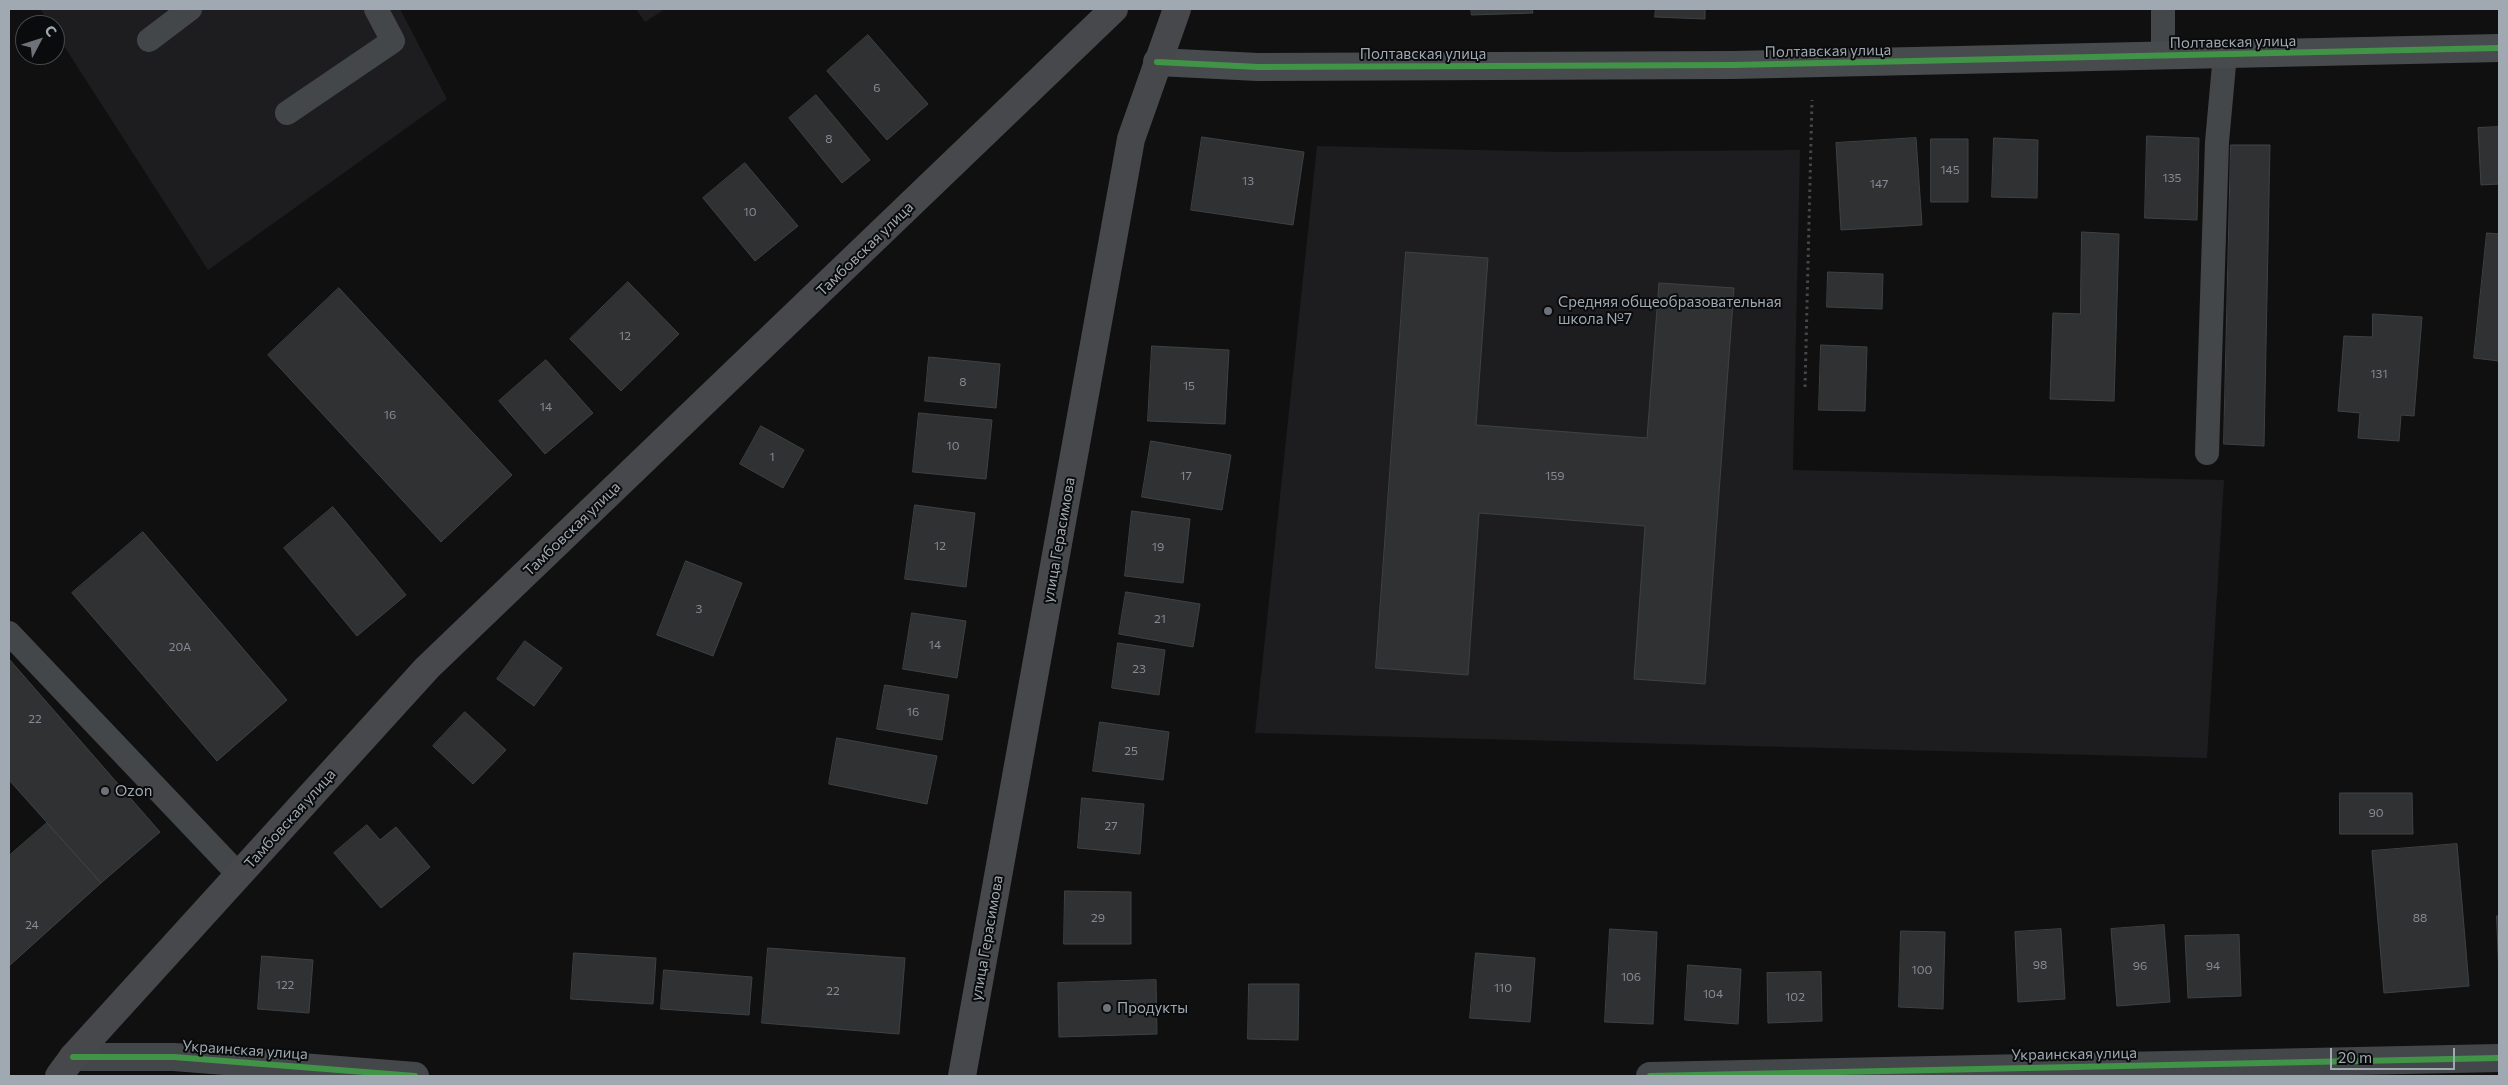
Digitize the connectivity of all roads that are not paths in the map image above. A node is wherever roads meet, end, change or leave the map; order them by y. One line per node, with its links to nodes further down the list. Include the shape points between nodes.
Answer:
1 (190, 9): 6 (lane)
2 (376, 9): 11 (lane, via 393,41)
3 (1114, 9): 14 (main road, Тамбовская улица, via 427,668)
4 (1177, 9): 10 (main road, улица Герасимова)
5 (2163, 9): 9 (lane)
6 (148, 40)
7 (2499, 48): 8 (street, Полтавская улица)
8 (2225, 54): 9 (street, Полтавская улица); 12 (lane, via 2217,142)
9 (2164, 56): 10 (street, Полтавская улица, via 1813,63 1258,67)
10 (1157, 62): 18 (main road, улица Герасимова, via 1131,139)
11 (287, 113)
12 (2206, 454)
13 (9, 633): 14 (lane)
14 (239, 875): 16 (main road, Тамбовская улица)
15 (2499, 1058): 19 (street, Украинская улица)
16 (66, 1067): 17 (street, Украинская улица, via 174,1057)
17 (415, 1076)
18 (962, 1076)
19 (1650, 1076)

